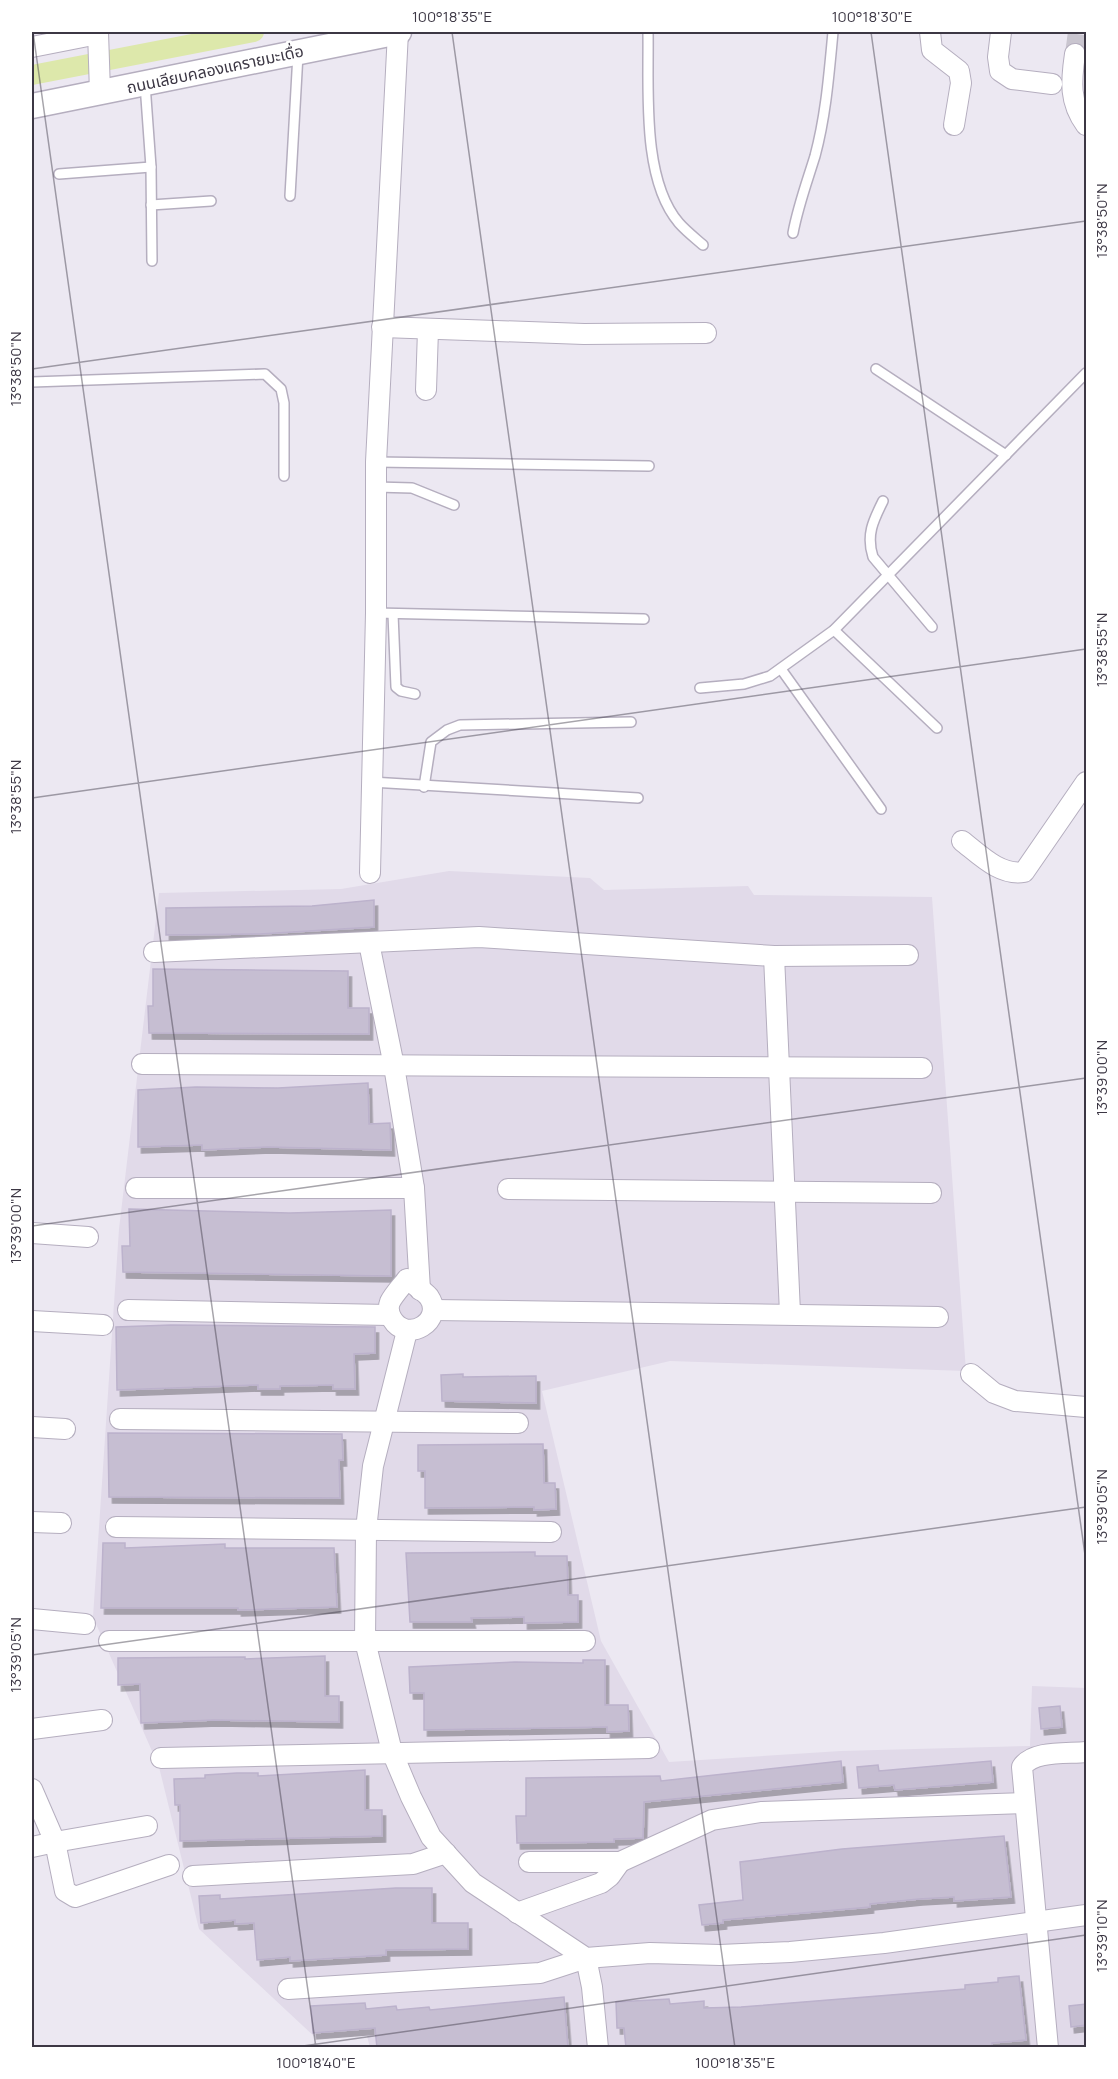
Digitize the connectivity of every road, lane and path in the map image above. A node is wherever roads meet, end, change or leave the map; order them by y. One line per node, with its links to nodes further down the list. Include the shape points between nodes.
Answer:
1 (399, 32): 7 (street, ถนนเลียบคลองแครายมะเดื่อ); 25 (street)
2 (648, 32): 23 (lane, via 650,130 661,190 678,222)
3 (833, 32): 22 (lane, via 826,107)
4 (930, 32): 15 (street, via 932,50 959,71 961,83)
5 (1001, 32): 12 (street, via 1000,71 1012,79)
6 (98, 33): 8 (street); 13 (street)
7 (368, 34): 9 (street, ถนนเลียบคลองแครายมะเดื่อ)
8 (32, 47)
9 (298, 52): 11 (street, ถนนเลียบคลองแครายมะเดื่อ); 19 (lane)
10 (1075, 54): 16 (street, via 1071,84 1074,104)
11 (145, 84): 13 (street, ถนนเลียบคลองแครายมะเดื่อ); 17 (lane)
12 (1052, 84)
13 (100, 92): 14 (street, ถนนเลียบคลองแครายมะเดื่อ)
14 (32, 106)
15 (954, 125)
16 (1086, 125)
17 (151, 166): 18 (lane); 21 (lane)
18 (59, 174)
19 (290, 196)
20 (211, 201): 21 (lane)
21 (151, 205): 24 (lane)
22 (793, 233)
23 (703, 245)
24 (152, 261)
25 (382, 327): 26 (street); 33 (street)
26 (428, 330): 27 (street); 31 (street)
27 (706, 333)
28 (876, 369): 32 (lane)
29 (1086, 373): 32 (lane)
30 (32, 382): 35 (lane, via 266,374 280,389 284,403)
31 (426, 390)
32 (1006, 455): 39 (lane)
33 (376, 462): 34 (lane); 36 (street)
34 (649, 466)
35 (284, 476)
36 (376, 487): 38 (lane, via 412,489); 40 (street)
37 (883, 501): 39 (lane, via 871,526 869,544)
38 (454, 505)
39 (887, 576): 42 (lane); 43 (lane)
40 (385, 613): 41 (lane); 46 (lane, via 396,687); 50 (street)
41 (644, 619)
42 (933, 627)
43 (834, 630): 44 (lane); 48 (lane)
44 (781, 669): 45 (lane, via 744,684); 53 (lane)
45 (700, 688)
46 (415, 694)
47 (631, 722): 51 (lane, via 460,725 431,742)
48 (937, 728)
49 (1086, 782): 54 (street, via 1024,872 1012,874 1001,869)
50 (371, 783): 51 (lane); 55 (street)
51 (424, 787): 52 (lane)
52 (638, 798)
53 (881, 809)
54 (962, 842)
55 (370, 873)
56 (369, 943): 57 (street); 59 (street, via 479,938); 61 (street)
57 (154, 952)
58 (908, 955): 59 (street)
59 (774, 957): 63 (street)
60 (142, 1064): 61 (street)
61 (394, 1066): 63 (street); 65 (street)
62 (922, 1068): 63 (street)
63 (778, 1069): 67 (street)
64 (136, 1188): 65 (street)
65 (414, 1188): 71 (street)
66 (508, 1189): 67 (street)
67 (785, 1193): 68 (street); 74 (street)
68 (931, 1193)
69 (32, 1233): 70 (street)
70 (88, 1237)
71 (420, 1290): 73 (street, via 429,1298); 75 (street, via 407,1279 390,1303)
72 (128, 1310): 75 (street)
73 (433, 1310): 74 (street); 79 (street, via 429,1322 419,1330)
74 (790, 1313): 76 (street)
75 (389, 1315): 79 (street)
76 (938, 1317)
77 (32, 1321): 78 (street)
78 (103, 1325)
79 (407, 1331): 83 (street)
80 (971, 1374): 81 (street, via 994,1393 1015,1401)
81 (1086, 1407)
82 (120, 1419): 83 (street)
83 (382, 1422): 84 (street); 90 (street)
84 (518, 1423)
85 (32, 1427): 86 (street)
86 (65, 1429)
87 (32, 1522): 88 (street)
88 (61, 1524)
89 (116, 1527): 90 (street)
90 (366, 1530): 91 (street); 95 (street)
91 (551, 1532)
92 (32, 1619): 93 (street)
93 (86, 1624)
94 (108, 1641): 95 (street)
95 (365, 1641): 96 (street); 100 (street)
96 (585, 1641)
97 (102, 1719): 98 (street)
98 (32, 1729)
99 (649, 1749): 100 (street)
100 (392, 1752): 102 (street); 108 (street, via 431,1837)
101 (1086, 1752): 104 (street, via 1026,1760 1022,1767)
102 (161, 1758)
103 (32, 1789): 106 (street)
104 (1024, 1803): 110 (street, via 761,1812 712,1820); 115 (street)
105 (147, 1826): 106 (street)
106 (55, 1842): 107 (street); 111 (street, via 65,1891 71,1897)
107 (32, 1847)
108 (446, 1853): 112 (street, via 413,1864); 113 (street, via 473,1883)
109 (529, 1862): 110 (street)
110 (620, 1862): 113 (street, via 601,1883)
111 (169, 1865)
112 (193, 1876)
113 (517, 1913): 116 (street)
114 (1086, 1915): 115 (street)
115 (1035, 1924): 116 (street, via 790,1952 650,1953); 119 (street)
116 (586, 1958): 117 (street, via 540,1973); 118 (street)
117 (288, 1989)
118 (598, 2048)
119 (1048, 2048)

